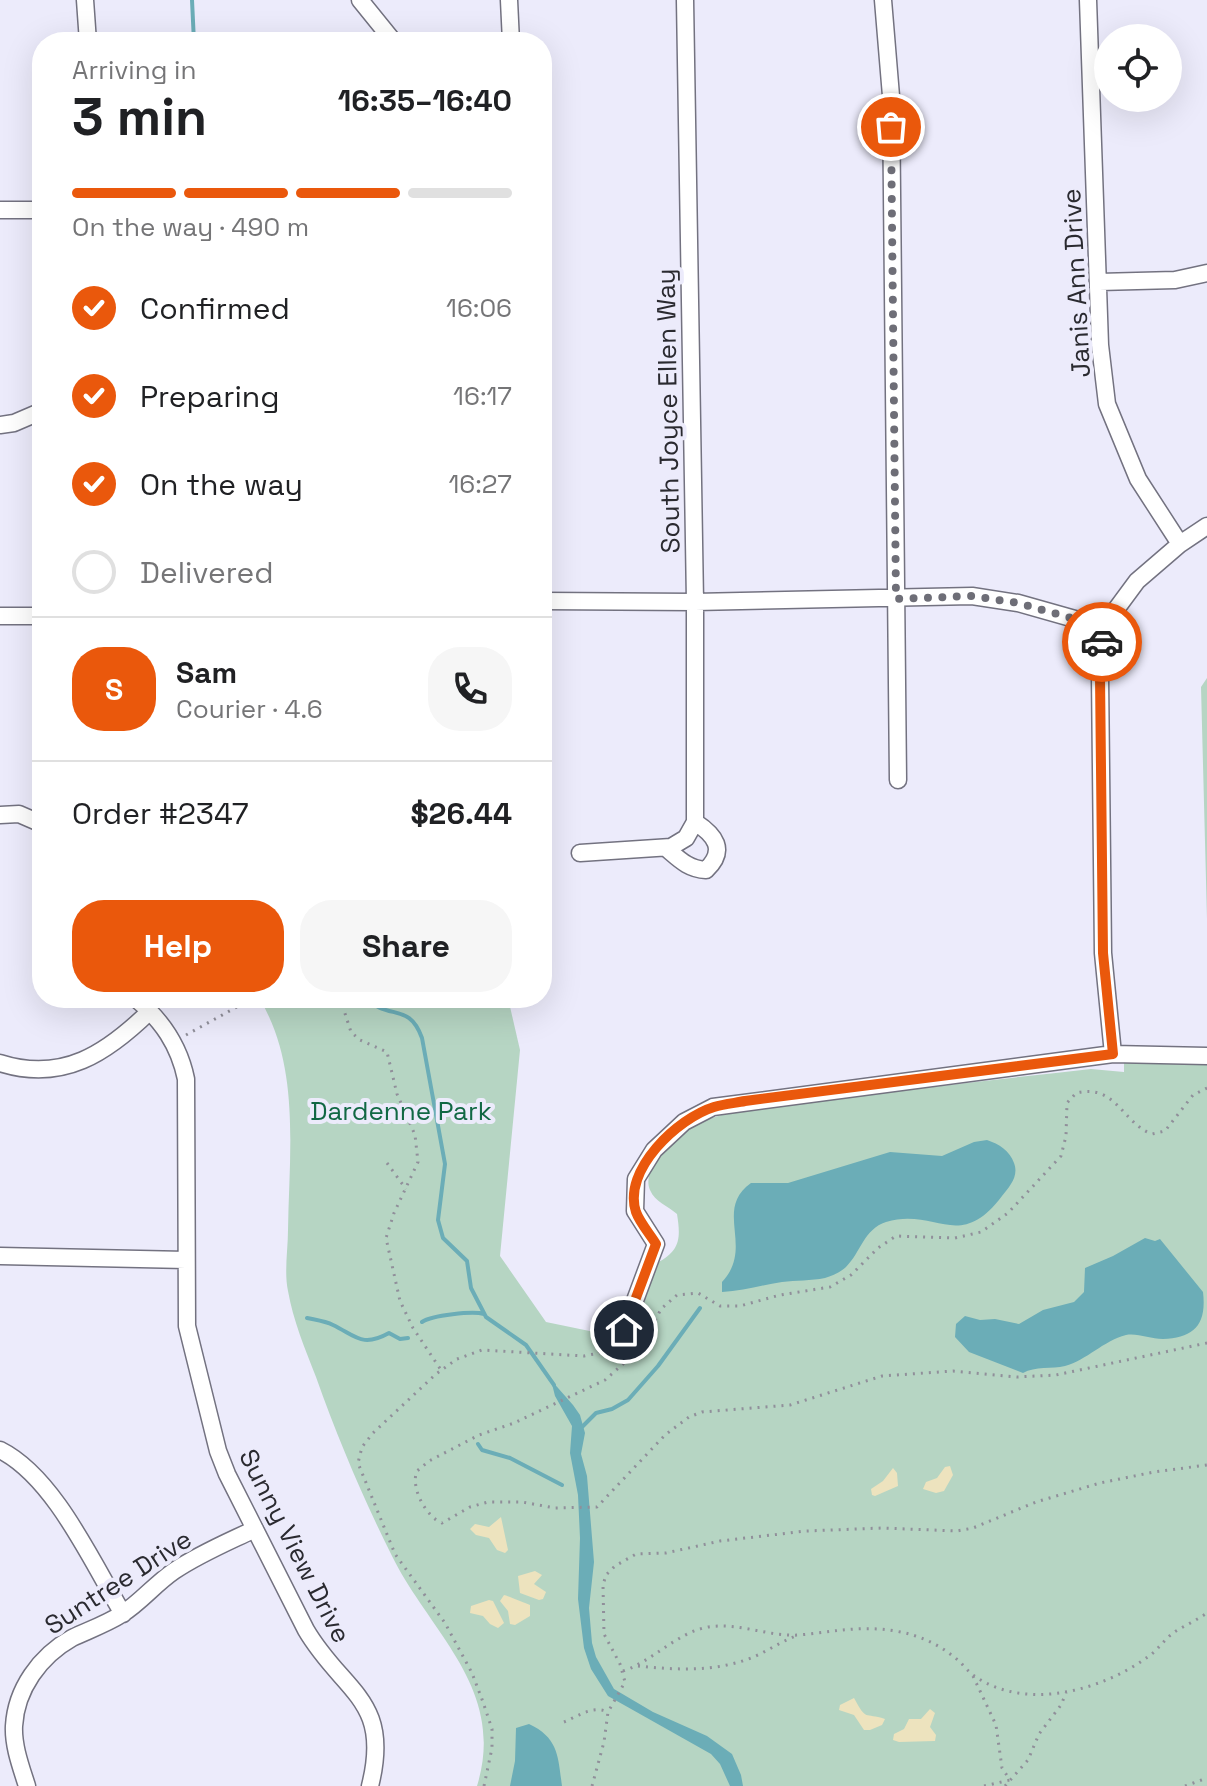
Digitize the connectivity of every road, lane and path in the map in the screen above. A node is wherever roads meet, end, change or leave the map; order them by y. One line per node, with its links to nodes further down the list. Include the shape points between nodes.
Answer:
1 (85, 0): 7 (street)
2 (360, 0): 8 (street)
3 (509, 0): 9 (street)
4 (685, 0): 20 (street, South Joyce Ellen Way)
5 (883, 0): 18 (street, via 891,96)
6 (1088, 0): 13 (street, Janis Ann Drive)
7 (87, 32)
8 (386, 32)
9 (511, 32)
10 (0, 210): 11 (street)
11 (32, 210)
12 (1207, 273): 13 (street, via 1175,280)
13 (1099, 282): 17 (street, Janis Ann Drive, via 1107,404 1138,479)
14 (32, 415): 15 (street)
15 (0, 425)
16 (1207, 526): 17 (street)
17 (1180, 544): 23 (street, via 1137,581)
18 (896, 599): 20 (street); 23 (street, via 972,596); 24 (street)
19 (552, 601): 20 (street)
20 (695, 602): 27 (street, South Joyce Ellen Way)
21 (0, 616): 22 (street)
22 (32, 616)
23 (1103, 627): 35 (street, via 1103,953)
24 (898, 780)
25 (0, 815): 26 (street)
26 (32, 820)
27 (695, 822): 28 (street, via 686,838); 28 (street, via 713,836 718,852 706,870 686,865)
28 (666, 848): 29 (street)
29 (580, 853)
30 (147, 1008): 33 (street, Sunny View Drive)
31 (235, 1008): 34 (path)
32 (343, 1008): 39 (path, via 351,1032 387,1052)
33 (150, 1011): 34 (street, Sunny View Drive); 37 (street, via 117,1042 72,1065 34,1069)
34 (174, 1042): 44 (street, Sunny View Drive, via 187,1100)
35 (1113, 1054): 36 (street); 45 (street, via 713,1107 684,1122 654,1150 636,1179 635,1211 656,1244)
36 (1207, 1056)
37 (0, 1063)
38 (1207, 1088): 46 (path, via 1193,1095 1159,1134 1139,1128 1113,1100 1076,1093 1067,1103 1061,1156 1008,1213 981,1232 955,1238 896,1236 830,1287 732,1308 698,1293 677,1295 661,1309 631,1360 605,1380 429,1461 417,1471 415,1485 433,1519 442,1523 488,1502 594,1508 665,1435 702,1412 790,1405 882,1376 953,1371 1056,1375)
39 (399, 1098): 40 (path); 42 (path, via 415,1135 418,1162)
40 (389, 1113)
41 (387, 1163): 42 (path)
42 (406, 1189): 47 (path, via 386,1238 392,1270 413,1328)
43 (0, 1256): 44 (street)
44 (186, 1260): 50 (street, Sunny View Drive, via 187,1326 218,1451)
45 (624, 1330): 47 (path, via 610,1328 599,1353 560,1357 482,1350)
46 (1207, 1343)
47 (441, 1370): 64 (path, via 373,1433 358,1463 395,1554 445,1623 472,1673 492,1729)
48 (0, 1450): 52 (street, via 25,1465 48,1489)
49 (1207, 1465): 55 (path, via 1100,1483 957,1531 806,1531 636,1554 615,1566 603,1585 604,1634)
50 (255, 1529): 52 (street, Suntree Drive, via 173,1571); 63 (street, Sunny View Drive, via 317,1649 367,1709 376,1740)
51 (1207, 1613): 57 (path, via 1174,1632 1136,1665)
52 (123, 1614): 62 (street, Suntree Drive, via 63,1644 33,1673 20,1696 14,1728)
53 (797, 1635): 54 (path, via 717,1667); 54 (path, via 708,1627 660,1649); 56 (path, via 842,1628 912,1634 947,1651)
54 (638, 1666): 55 (path)
55 (623, 1671): 58 (path, via 625,1682)
56 (973, 1674): 57 (path, via 1015,1692); 61 (path, via 996,1725 1002,1768)
57 (1067, 1691): 61 (path, via 1028,1760)
58 (608, 1712): 59 (path, via 600,1708); 65 (path)
59 (564, 1722)
60 (1207, 1778): 68 (path)
61 (1010, 1780): 66 (path); 67 (path)
62 (27, 1786)
63 (370, 1786)
64 (484, 1786)
65 (592, 1786)
66 (984, 1786)
67 (1005, 1786)
68 (1185, 1786)

